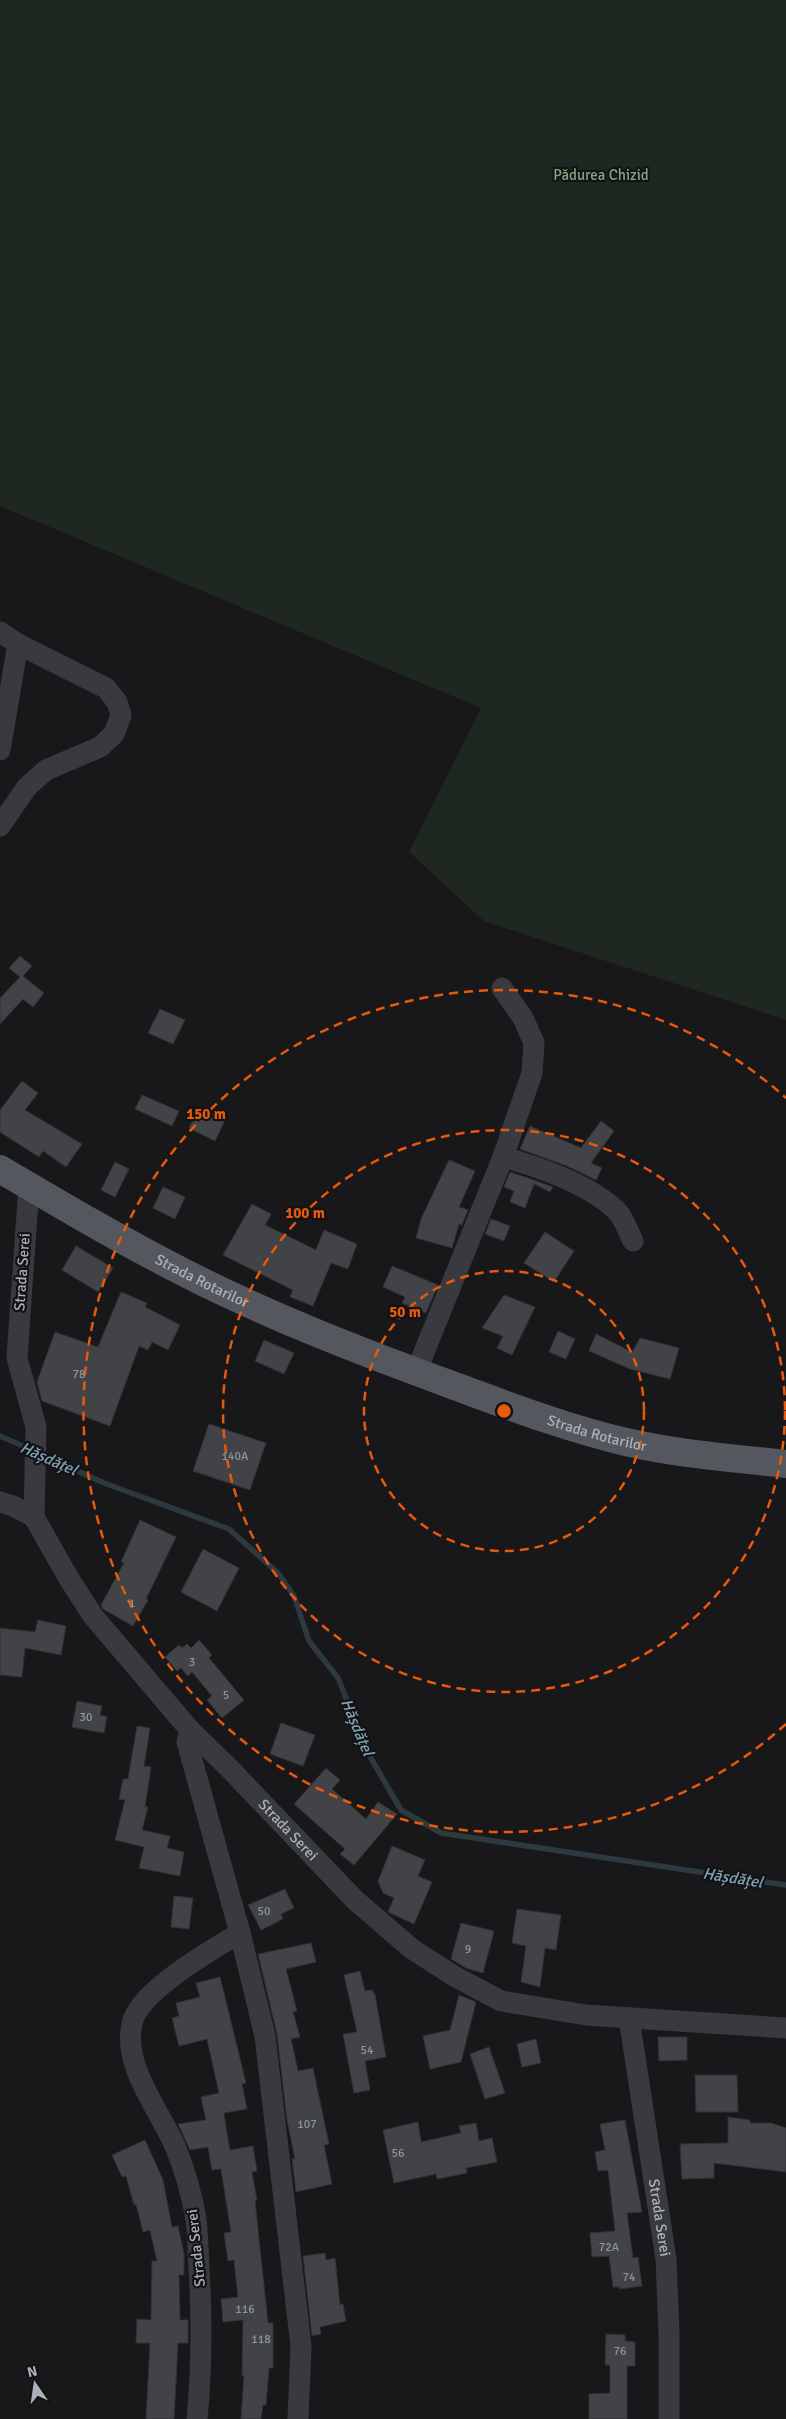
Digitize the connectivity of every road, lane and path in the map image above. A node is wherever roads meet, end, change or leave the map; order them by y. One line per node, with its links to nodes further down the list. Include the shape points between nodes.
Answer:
1 (0, 632): 2 (street)
2 (18, 644): 3 (street); 4 (street, via 106,688 117,702 121,715 114,734 100,747 46,770 27,788)
3 (0, 750)
4 (0, 826)
5 (502, 988): 6 (street, via 523,1018 534,1043 532,1073)
6 (503, 1157): 9 (street, via 538,1167 577,1185 617,1211); 11 (street)
7 (0, 1169): 8 (main road, Strada Rotarilor)
8 (29, 1186): 10 (street, Strada Serei); 11 (main road, Strada Rotarilor, via 187,1274 309,1329)
9 (633, 1241)
10 (8, 1354): 14 (street, Strada Serei, via 36,1427)
11 (416, 1372): 12 (main road, Strada Rotarilor, via 551,1420 626,1442)
12 (786, 1464)
13 (0, 1502): 14 (street)
14 (34, 1517): 15 (street, Strada Serei, via 93,1616)
15 (190, 1730): 16 (street, Strada Serei); 17 (street, via 187,1742)
16 (230, 1769): 17 (street); 19 (street, Strada Serei, via 354,1900 412,1949 454,1976 501,2001 586,2015)
17 (197, 1779): 18 (street)
18 (240, 1932): 21 (street, Strada Serei, via 207,1952 155,1992 133,2019 131,2039 139,2074 175,2147 196,2219 202,2307); 22 (street, via 270,2070 301,2346)
19 (629, 2018): 20 (street, Strada Serei); 23 (street, Strada Serei, via 666,2259)
20 (786, 2028)
21 (197, 2419)
22 (298, 2419)
23 (669, 2419)

